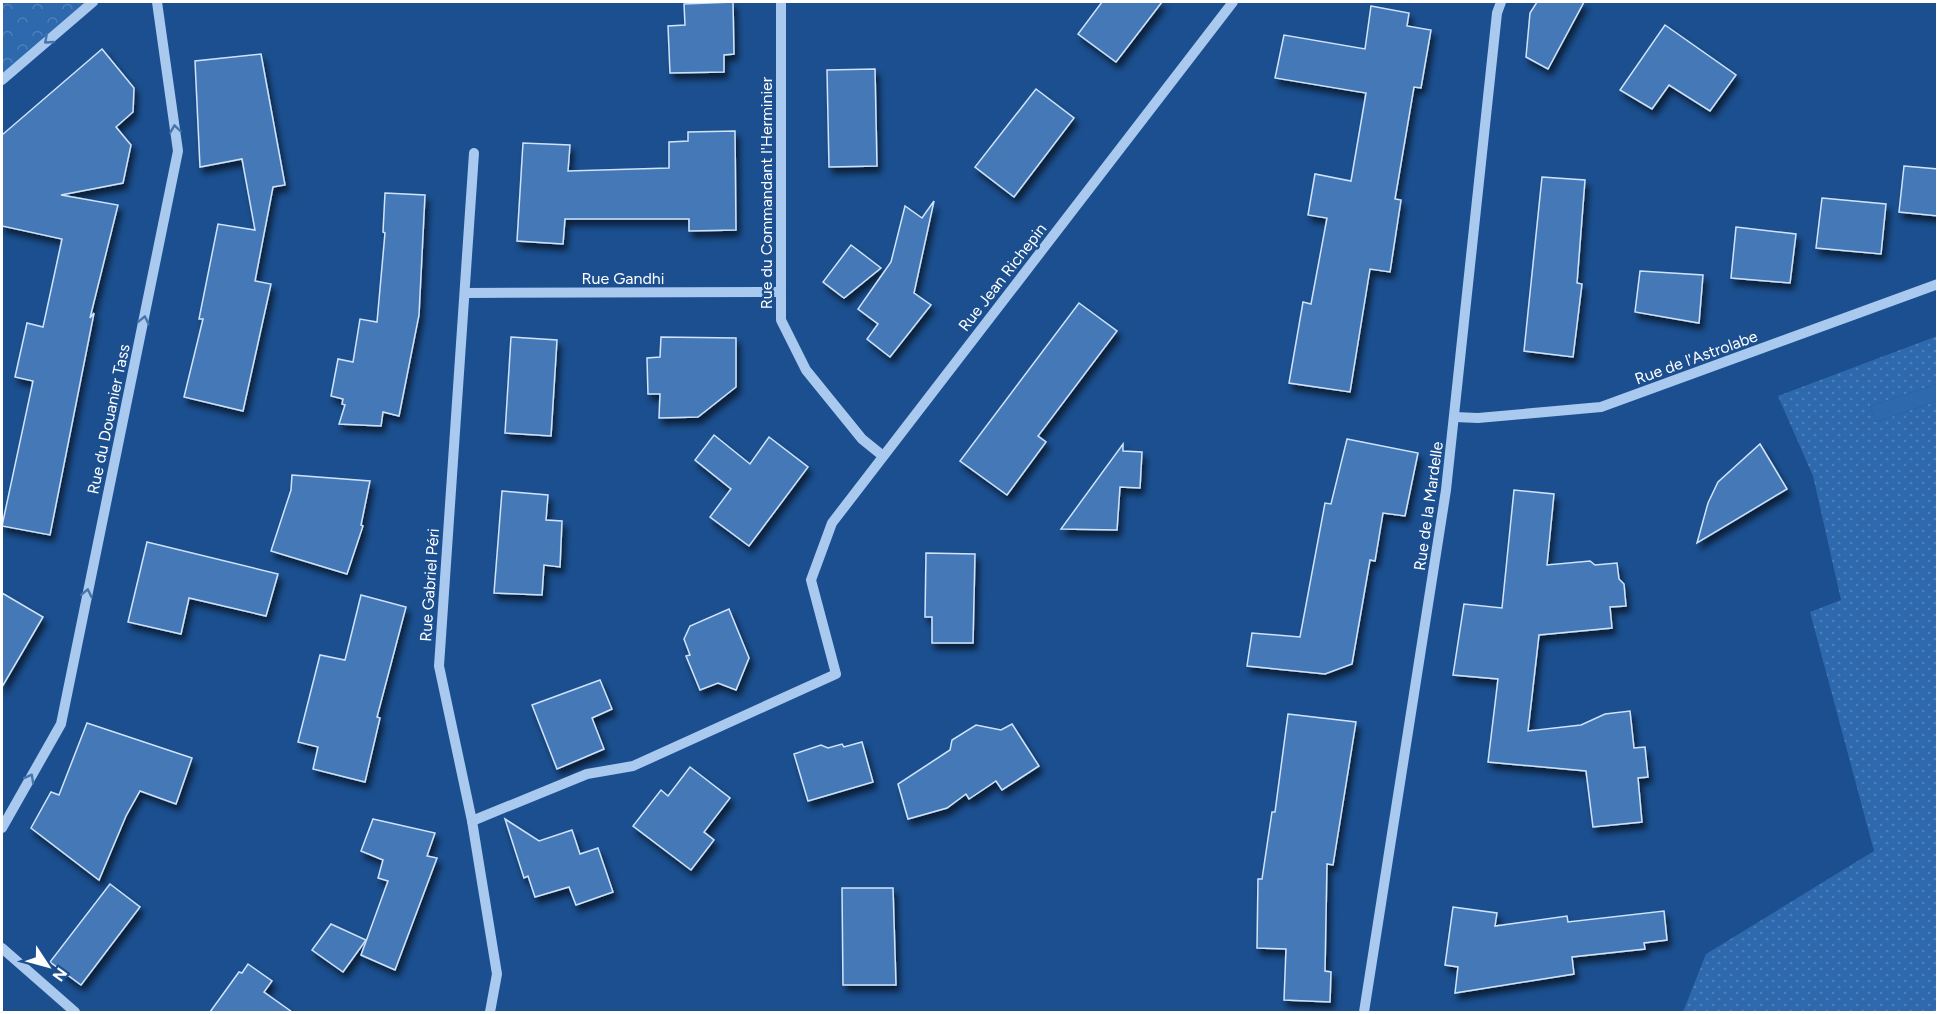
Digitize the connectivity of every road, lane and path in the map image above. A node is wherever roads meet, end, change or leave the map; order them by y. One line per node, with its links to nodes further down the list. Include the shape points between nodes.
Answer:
1 (93, 2): 6 (street, one-way to 6)
2 (157, 2): 14 (street, Rue du Douanier Tass, one-way to 2, via 60,724 178,151)
3 (781, 2): 9 (street, Rue du Commandant l'Herminier)
4 (1233, 2): 12 (street, Rue Jean Richepin)
5 (1501, 2): 11 (street, Rue de la Mardelle)
6 (2, 80)
7 (474, 153): 10 (street, Rue Gabriel Péri)
8 (1938, 284): 11 (street, Rue de l'Astrolabe, via 1601,407)
9 (781, 292): 10 (street, Rue Gandhi); 12 (street, Rue du Commandant l'Herminier, via 781,320 806,370 862,439)
10 (465, 293): 13 (street, Rue Gabriel Péri, via 438,666)
11 (1455, 417): 18 (street, Rue de la Mardelle)
12 (884, 456): 13 (street, Rue Jean Richepin, via 832,523 811,580 836,674 633,766 587,774)
13 (472, 820): 17 (street, Rue Gabriel Péri, via 497,974)
14 (2, 828)
15 (2, 948): 16 (street)
16 (75, 1012)
17 (490, 1012)
18 (1364, 1012)

